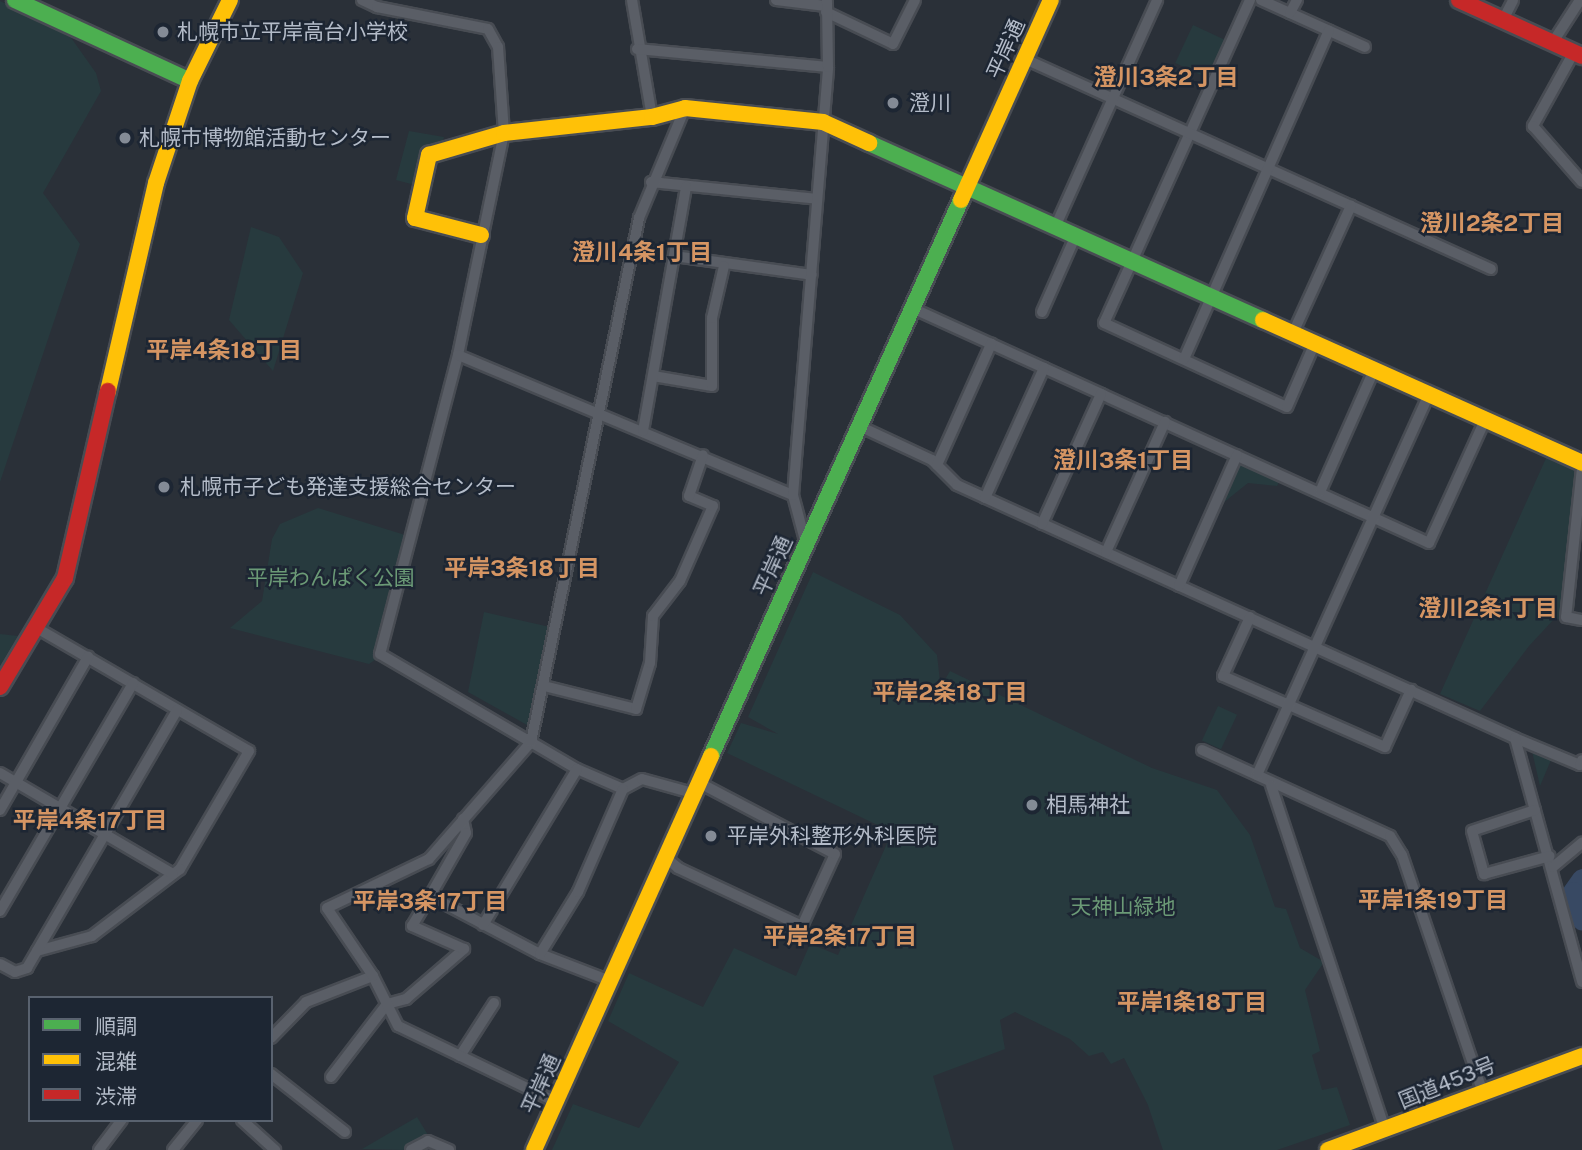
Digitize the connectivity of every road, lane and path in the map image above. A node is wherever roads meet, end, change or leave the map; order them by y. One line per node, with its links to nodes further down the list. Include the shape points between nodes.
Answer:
1 (15, 0): 25 (main road)
2 (230, 0): 25 (main road)
3 (362, 0): 30 (street, via 488,29 498,47)
4 (632, 0): 21 (street)
5 (776, 0): 15 (street)
6 (915, 0): 15 (street, via 893,44)
7 (1051, 0): 23 (main road, 平岸通)
8 (1157, 0): 26 (street)
9 (1250, 0): 31 (street)
10 (1261, 0): 16 (street)
11 (1297, 0): 16 (street)
12 (1459, 0): 17 (main road)
13 (1513, 0): 17 (street)
14 (1580, 0): 19 (street)
15 (826, 6): 24 (street)
16 (1290, 13): 18 (street)
17 (1503, 20): 19 (main road)
18 (1329, 31): 20 (street); 32 (street)
19 (1553, 43): 22 (main road)
20 (1365, 47)
21 (637, 49): 24 (street); 28 (street)
22 (1578, 54): 34 (street, via 1533,126)
23 (1025, 59): 26 (street); 35 (main road, 平岸通)
24 (828, 67): 29 (street)
25 (190, 81): 79 (main road, via 156,183 70,561)
26 (1112, 99): 31 (street); 39 (street)
27 (685, 108): 28 (main road); 29 (main road); 33 (street)
28 (652, 117): 30 (main road)
29 (823, 121): 35 (main road); 37 (street)
30 (503, 133): 40 (street); 40 (main road, via 429,155 415,219)
31 (1189, 134): 32 (street); 43 (street)
32 (1268, 169): 38 (street); 47 (street)
33 (651, 182): 36 (street); 60 (street, via 639,218)
34 (1582, 182)
35 (967, 186): 39 (main road); 48 (main road, 平岸通)
36 (686, 187): 37 (street); 42 (street)
37 (817, 199): 46 (street)
38 (1351, 206): 45 (street); 50 (street)
39 (1055, 225): 41 (main road)
40 (481, 234): 53 (street)
41 (1076, 235): 43 (main road); 49 (street)
42 (674, 256): 44 (street); 57 (street)
43 (1132, 260): 47 (main road); 54 (street, via 1104,323)
44 (724, 266): 46 (street); 57 (street, via 712,318 712,386)
45 (1490, 269)
46 (811, 275): 70 (street)
47 (1212, 296): 50 (main road); 54 (street)
48 (912, 308): 52 (street); 63 (main road, 平岸通)
49 (1042, 312)
50 (1293, 333): 51 (main road)
51 (1315, 343): 54 (street, via 1287,407); 56 (main road)
52 (991, 344): 55 (street); 67 (street)
53 (458, 355): 60 (street); 89 (street, via 380,653)
54 (1184, 359)
55 (1044, 368): 58 (street); 71 (street)
56 (1374, 370): 59 (main road); 69 (street)
57 (653, 376): 64 (street)
58 (1101, 394): 62 (street); 73 (street)
59 (1429, 394): 61 (main road); 72 (street)
60 (600, 415): 64 (street); 83 (street)
61 (1485, 420): 68 (main road); 72 (street, via 1429,543)
62 (1165, 422): 66 (street); 75 (street)
63 (859, 426): 67 (street); 74 (main road, 平岸通)
64 (643, 431): 65 (street)
65 (703, 454): 70 (street); 83 (street, via 689,496 713,506 680,581 653,616 650,663 636,709)
66 (1237, 455): 69 (street); 76 (street)
67 (937, 464): 71 (street, via 957,485)
68 (1582, 466): 78 (street, via 1566,617)
69 (1320, 492): 72 (street)
70 (793, 495): 74 (street)
71 (985, 498): 73 (street)
72 (1373, 517): 80 (street)
73 (1042, 524): 75 (street)
74 (806, 544): 97 (main road, 平岸通)
75 (1106, 552): 76 (street)
76 (1179, 586): 77 (street)
77 (1250, 617): 80 (street); 86 (street, via 1223,676)
78 (1582, 620)
79 (35, 627): 81 (street); 84 (main road)
80 (1315, 647): 85 (street); 86 (street)
81 (88, 657): 82 (street); 95 (street)
82 (133, 683): 87 (street); 99 (street)
83 (544, 686): 89 (street)
84 (0, 687)
85 (1411, 691): 86 (street, via 1385,747); 88 (street)
86 (1289, 704): 94 (street)
87 (177, 710): 103 (street); 107 (street, via 249,751)
88 (1516, 738): 91 (street); 101 (street)
89 (531, 742): 92 (street); 102 (street)
90 (1202, 750): 94 (street)
91 (1581, 764)
92 (577, 769): 98 (street); 110 (street)
93 (0, 773): 95 (street)
94 (1257, 775): 96 (street)
95 (16, 783): 99 (street); 100 (street)
96 (1272, 785): 124 (street, via 1390,836 1402,855); 129 (street)
97 (696, 788): 98 (street, via 642,779); 105 (main road, 平岸通); 105 (street, via 835,854 802,926 678,869)
98 (623, 789): 112 (street, via 578,892)
99 (59, 807): 103 (street); 109 (street)
100 (0, 810)
101 (1535, 810): 106 (street); 106 (street, via 1472,831 1484,874)
102 (463, 819): 108 (street, via 466,833); 114 (street, via 429,859 327,908)
103 (103, 833): 107 (street); 111 (street)
104 (1582, 843): 106 (street)
105 (665, 856): 115 (main road, 平岸通)
106 (1551, 861): 116 (street)
107 (173, 874): 111 (street, via 92,936)
108 (430, 896): 110 (street); 118 (street, via 412,926 464,949 406,999)
109 (0, 911)
110 (483, 925): 112 (street)
111 (37, 951): 113 (street, via 27,968 15,972)
112 (541, 954): 115 (street)
113 (0, 964)
114 (373, 976): 118 (street); 119 (street, via 306,1002)
115 (610, 981): 125 (main road, 平岸通)
116 (1582, 982)
117 (494, 1003): 120 (street)
118 (387, 1004): 120 (street, via 398,1026); 123 (street)
119 (273, 1036)
120 (460, 1056): 125 (street)
121 (1582, 1056): 124 (main road, 国道453号)
122 (273, 1076): 130 (street)
123 (331, 1077)
124 (1482, 1090): 129 (main road, 国道453号)
125 (556, 1102): 136 (main road, 平岸通)
126 (120, 1122): 131 (street)
127 (195, 1122): 132 (street)
128 (244, 1122): 133 (street)
129 (1384, 1130): 137 (main road, 国道453号)
130 (345, 1132)
131 (99, 1150)
132 (173, 1150)
133 (275, 1150)
134 (411, 1150): 135 (street, via 428,1141)
135 (449, 1150)
136 (534, 1150)
137 (1328, 1150)

